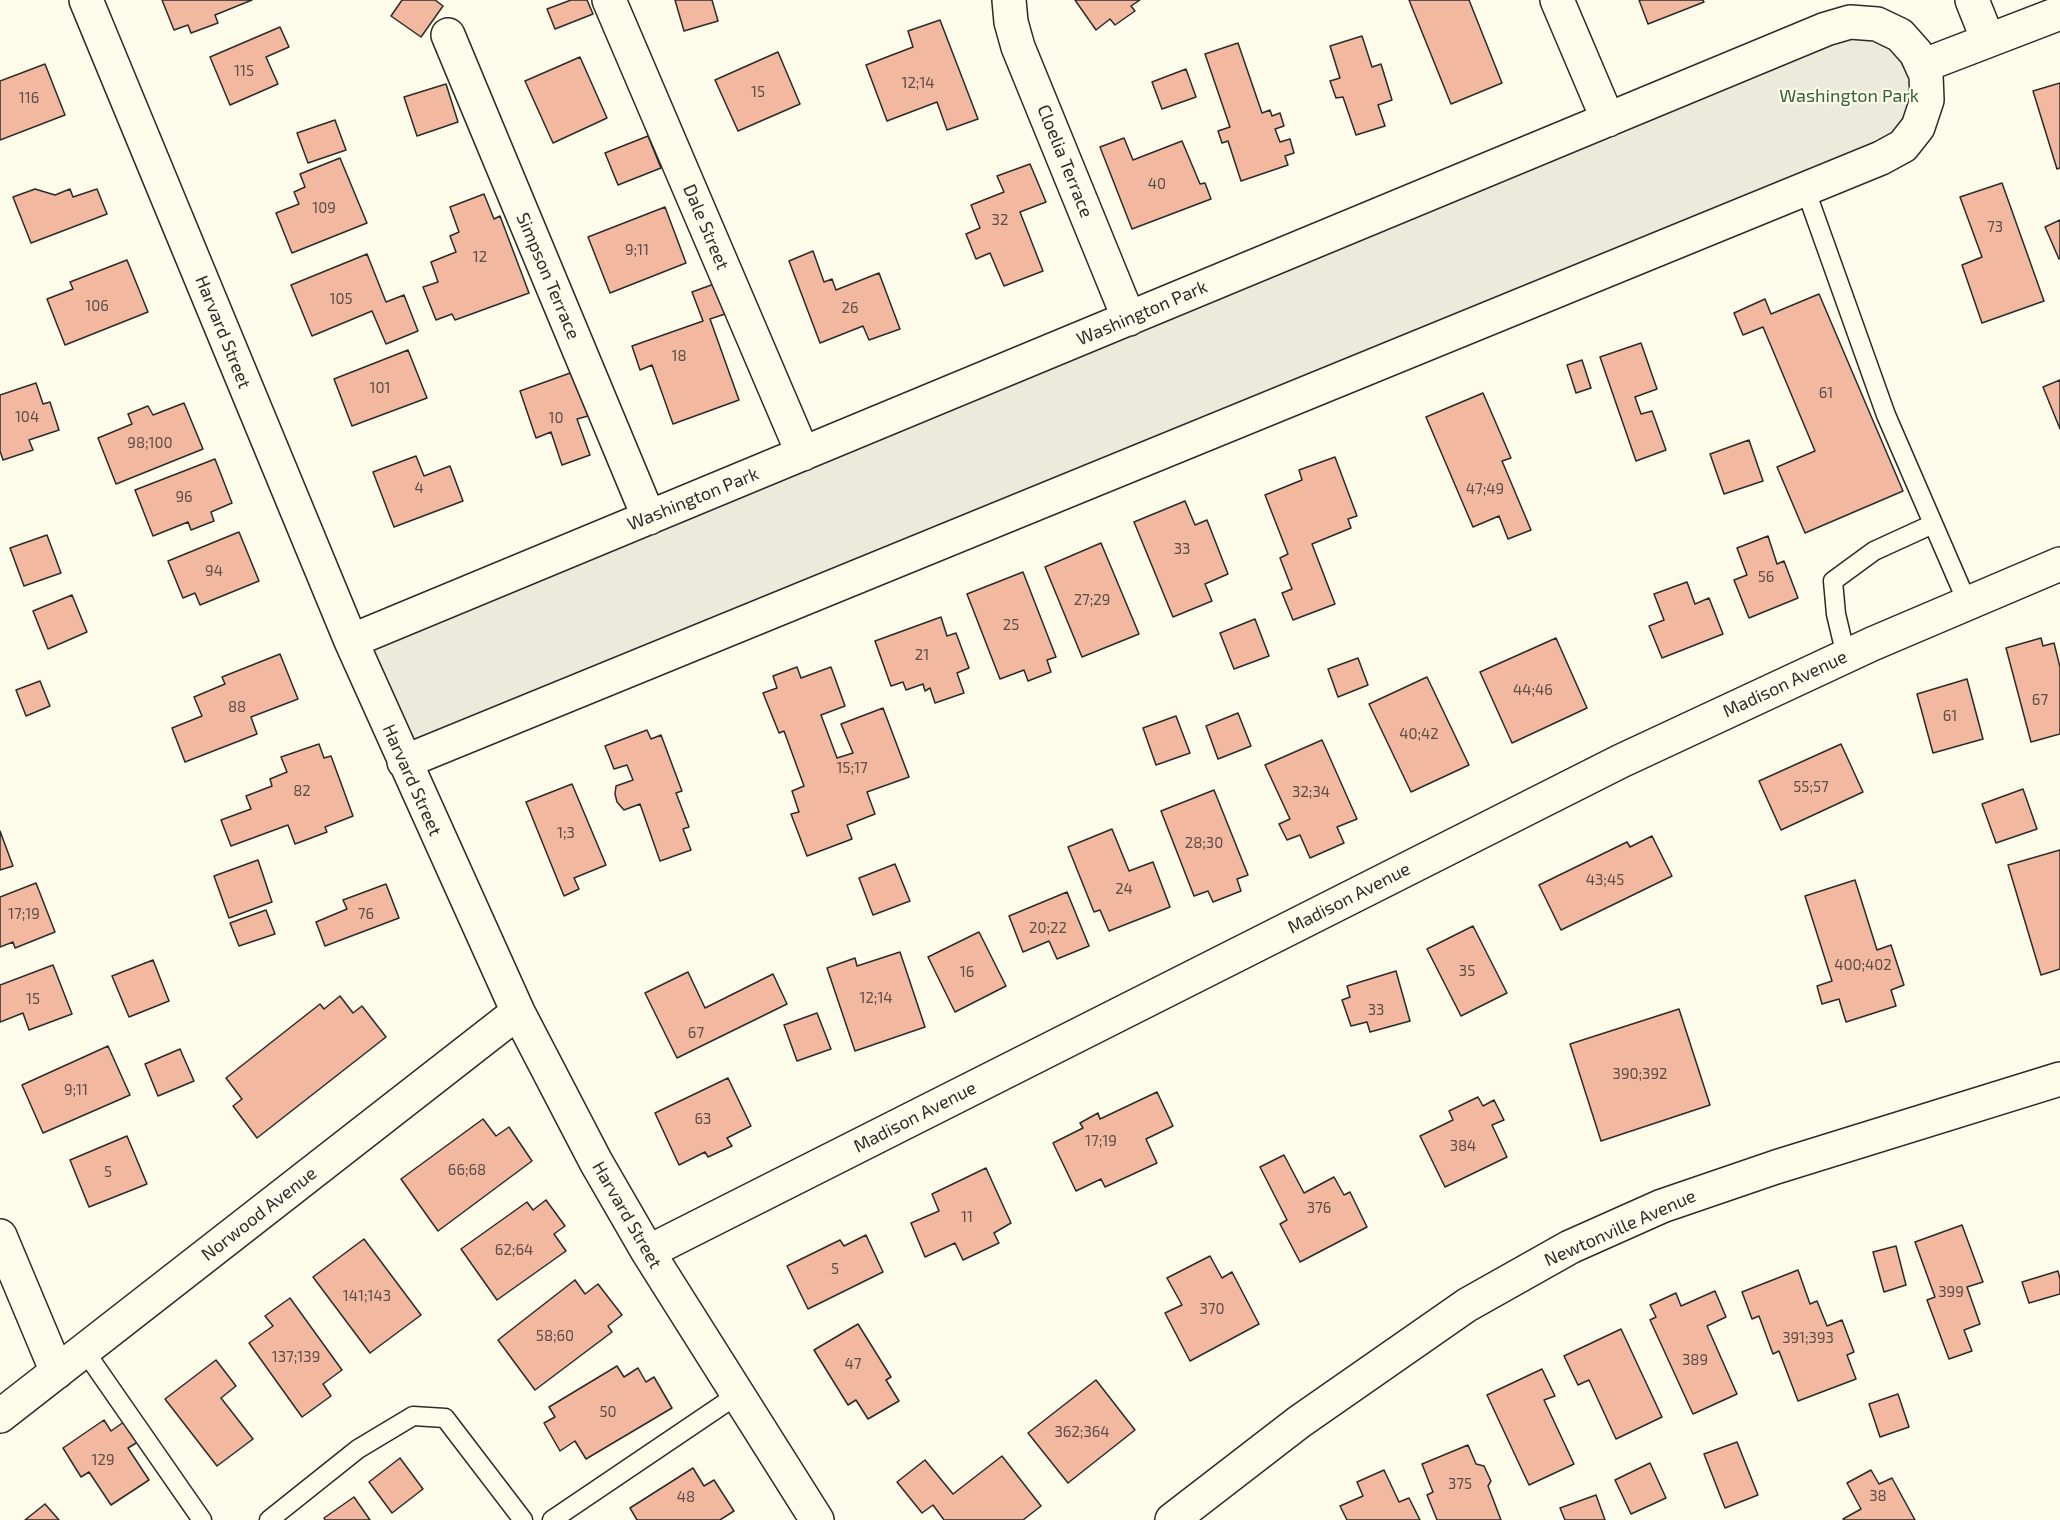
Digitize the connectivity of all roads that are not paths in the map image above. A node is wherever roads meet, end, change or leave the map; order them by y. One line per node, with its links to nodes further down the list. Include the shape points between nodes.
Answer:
1 (86, 0): 18 (street, Harvard Street)
2 (609, 0): 13 (street, Dale Street)
3 (1010, 0): 12 (street, Cloelia Terrace, via 1018,46)
4 (1557, 0): 10 (street)
5 (1972, 0): 8 (street)
6 (2060, 13): 8 (street)
7 (448, 35): 14 (street, Simpson Terrace)
8 (1988, 40): 9 (street)
9 (1922, 66): 10 (street, Washington Park, via 1900,35 1877,24 1850,22); 11 (street, Washington Park, via 1927,100 1918,127 1903,146)
10 (1608, 120): 12 (street, Washington Park)
11 (1805, 188): 15 (lane, via 1886,415); 20 (street, Washington Park)
12 (1129, 319): 13 (street, Washington Park)
13 (803, 454): 14 (street, Washington Park)
14 (649, 518): 18 (street, Washington Park)
15 (1934, 524): 17 (lane); 19 (lane, via 1874,551 1833,581)
16 (2060, 564): 17 (street, Madison Avenue)
17 (1967, 602): 19 (street, Madison Avenue)
18 (351, 641): 20 (street, Harvard Street)
19 (1846, 656): 24 (street, Madison Avenue, via 1621,761)
20 (404, 762): 21 (street, Harvard Street)
21 (518, 1012): 24 (street, Harvard Street); 25 (street, Norwood Avenue)
22 (2060, 1079): 34 (street, Newtonville Avenue, via 1755,1174 1662,1206 1570,1247 1467,1305 1299,1422)
23 (0, 1236): 26 (street)
24 (648, 1252): 27 (street, Harvard Street)
25 (84, 1350): 26 (street, Norwood Avenue); 29 (lane)
26 (57, 1372): 28 (street, Norwood Avenue)
27 (737, 1395): 32 (lane); 33 (street, Harvard Street)
28 (0, 1416)
29 (202, 1520)
30 (269, 1520): 31 (lane, via 358,1449 413,1416 445,1418)
31 (523, 1520)
32 (552, 1520)
33 (817, 1520)
34 (1172, 1520)

